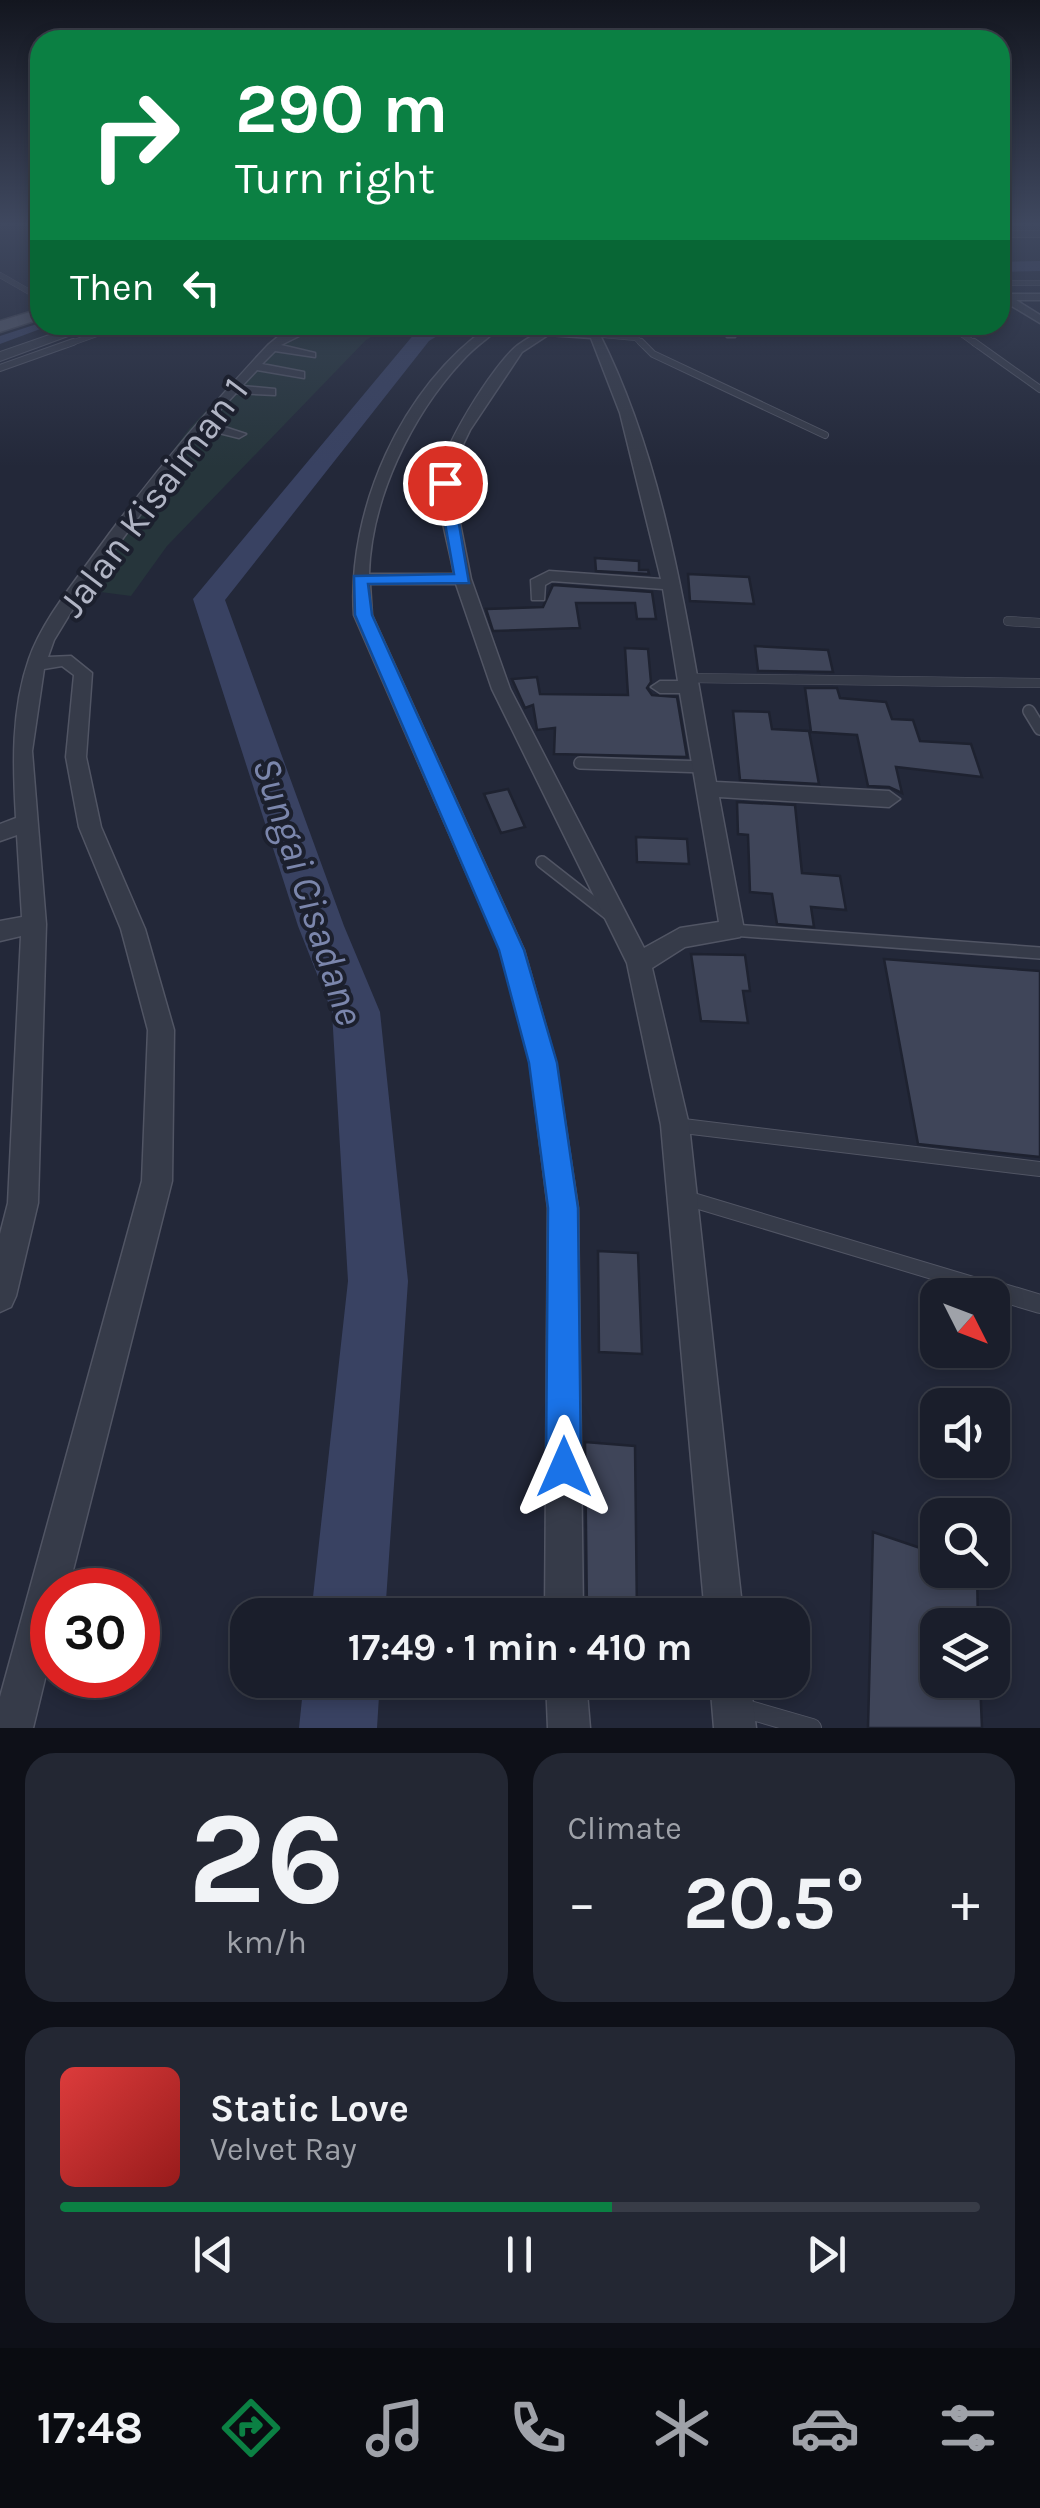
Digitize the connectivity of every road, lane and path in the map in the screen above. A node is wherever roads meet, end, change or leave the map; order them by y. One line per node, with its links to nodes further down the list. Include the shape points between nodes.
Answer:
1 (1016, 306): 3 (street)
2 (30, 317): 4 (main road)
3 (1040, 320)
4 (0, 327)
5 (63, 335): 15 (street)
6 (94, 335): 17 (lane)
7 (296, 335): 13 (street, Jalan Kisaiman 1)
8 (484, 335): 25 (street, via 463,350 404,437 370,516)
9 (541, 335): 26 (street, via 518,350 448,461 445,483)
10 (593, 335): 27 (street, via 631,430)
11 (603, 335): 24 (lane, via 636,338 653,354)
12 (964, 335): 20 (lane)
13 (272, 347): 14 (street); 16 (street, Jalan Kisaiman 1)
14 (311, 355)
15 (0, 357)
16 (254, 366): 18 (street); 19 (street, Jalan Kisaiman 1)
17 (0, 368)
18 (300, 375)
19 (232, 388): 21 (street); 22 (street, Jalan Kisaiman 1)
20 (1040, 390)
21 (272, 392)
22 (200, 424): 23 (street); 31 (street, Jalan Kisaiman 1, via 74,594)
23 (239, 434)
24 (825, 435)
25 (360, 579): 26 (street); 55 (street, via 364,615 512,950 543,1063 563,1208)
26 (463, 579): 44 (street, via 501,689)
27 (670, 585): 28 (street, via 548,576 537,583); 32 (street)
28 (538, 596)
29 (1008, 621): 30 (lane)
30 (1040, 623)
31 (36, 665): 41 (street, Jalan Kisaiman 1, via 22,751); 59 (street, via 65,660 83,673 76,757 90,827 134,928 162,1030 157,1181)
32 (690, 682): 33 (lane); 34 (street); 38 (street)
33 (1040, 683)
34 (660, 687)
35 (1029, 711): 36 (lane)
36 (1040, 729)
37 (580, 763): 38 (lane)
38 (706, 766): 39 (street)
39 (707, 790): 40 (street); 46 (street)
40 (889, 799)
41 (26, 823): 42 (street); 45 (street, Jalan Kisaiman 1)
42 (0, 833)
43 (542, 862): 44 (lane)
44 (614, 918): 49 (street)
45 (34, 924): 47 (street); 53 (street, Jalan Kisaiman 1, via 23,1203)
46 (732, 930): 48 (lane); 49 (street, via 680,938)
47 (0, 931)
48 (1040, 952)
49 (639, 962): 50 (street)
50 (675, 1125): 51 (lane); 52 (street)
51 (1040, 1169)
52 (682, 1197): 54 (lane); 56 (street)
53 (0, 1296)
54 (1040, 1304)
55 (564, 1598)
56 (722, 1598)
57 (567, 1698): 60 (street)
58 (733, 1705): 61 (lane)
59 (12, 1728)
60 (569, 1728)
61 (812, 1728)

